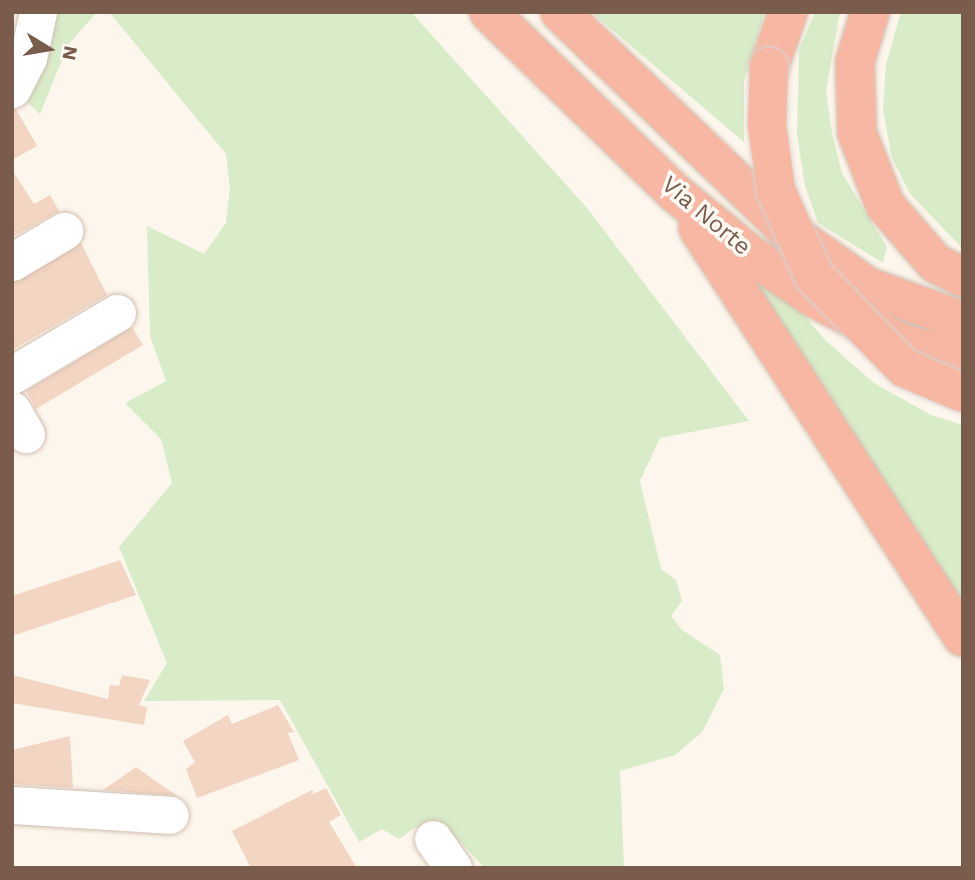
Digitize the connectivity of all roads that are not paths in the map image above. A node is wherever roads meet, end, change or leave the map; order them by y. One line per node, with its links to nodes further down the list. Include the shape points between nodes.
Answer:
1 (38, 12): 6 (street, via 28,58)
2 (489, 12): 7 (highway, Via Norte)
3 (561, 12): 12 (highway, Via Norte, via 786,229 868,287)
4 (788, 12): 15 (highway, bridge, via 769,67 767,125 776,190 814,276 904,368)
5 (870, 12): 10 (highway, via 855,62 856,132 885,205 935,263)
6 (12, 89)
7 (674, 192): 13 (highway, Via Norte, via 812,298 904,344); 16 (highway)
8 (64, 231): 9 (street)
9 (12, 262)
10 (963, 277)
11 (117, 313): 14 (street)
12 (963, 321)
13 (963, 356)
14 (12, 375)
15 (963, 393)
16 (963, 637)
17 (12, 805): 18 (street)
18 (170, 815)

